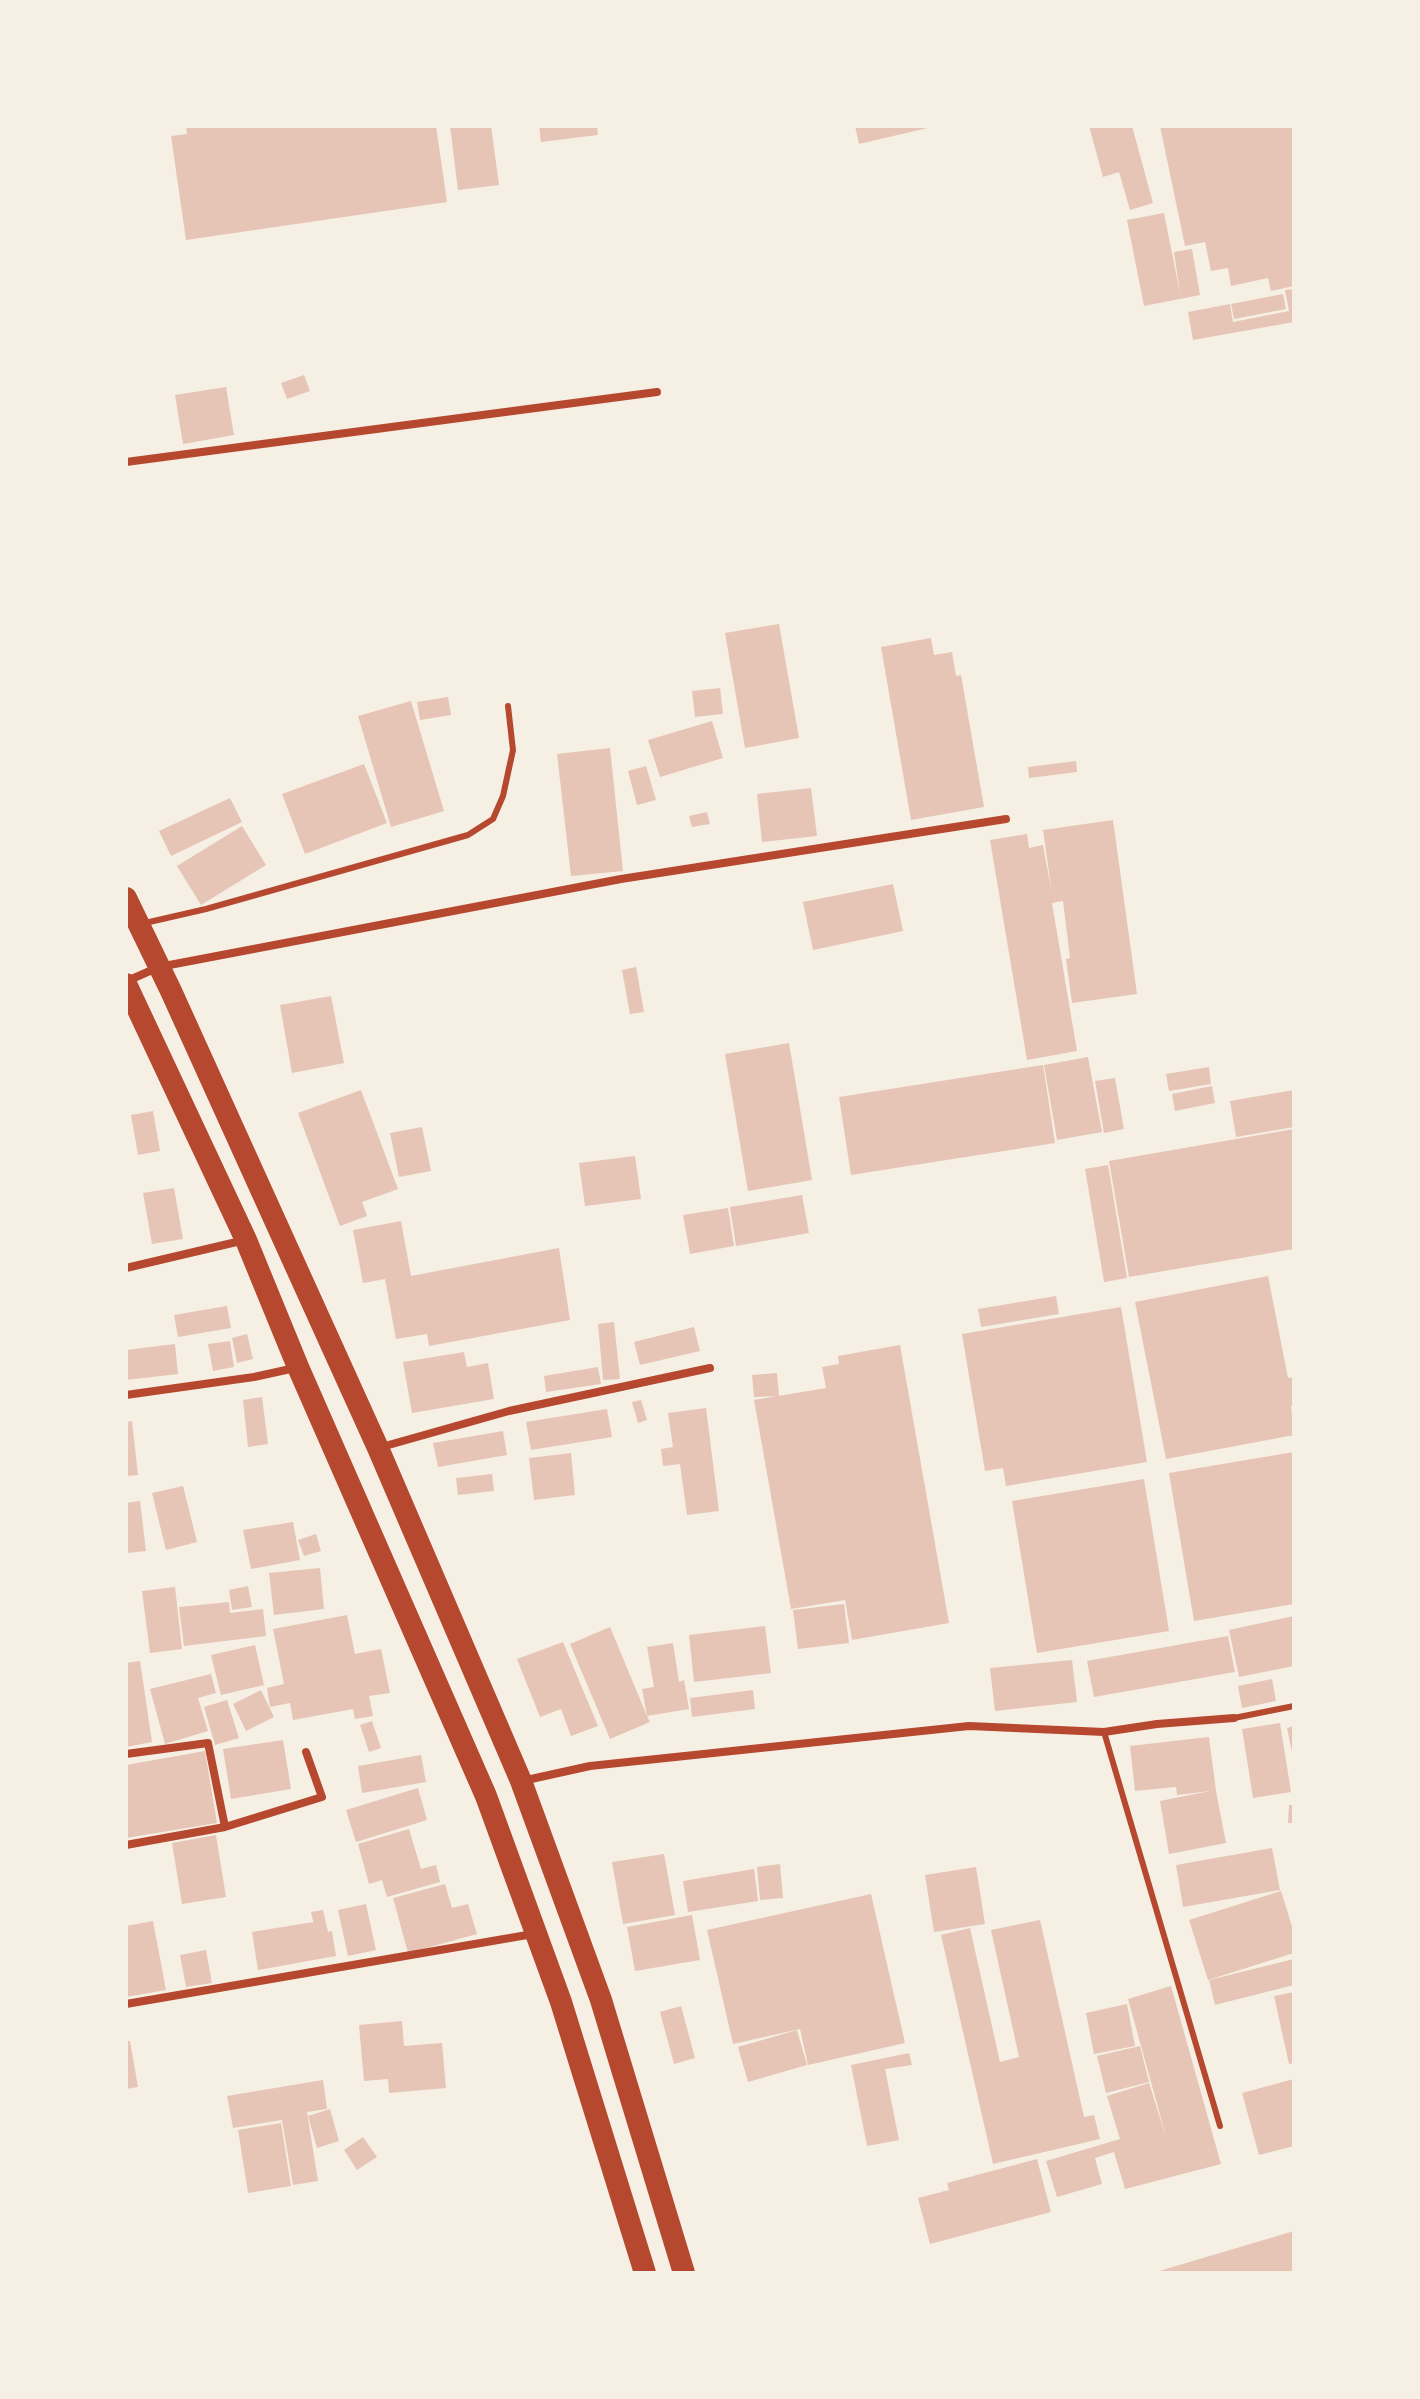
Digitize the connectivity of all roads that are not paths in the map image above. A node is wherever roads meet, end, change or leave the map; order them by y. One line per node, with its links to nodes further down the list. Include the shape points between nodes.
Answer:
1 (657, 392): 2 (street)
2 (126, 462)
3 (508, 706): 6 (lane, via 513,750 503,796 493,819 468,835)
4 (1006, 819): 7 (street, via 621,879)
5 (126, 898): 6 (highway)
6 (138, 925): 7 (highway)
7 (159, 967): 8 (street); 14 (highway)
8 (126, 983): 9 (highway)
9 (246, 1240): 10 (street); 11 (highway)
10 (126, 1268)
11 (298, 1367): 13 (street); 21 (highway)
12 (710, 1368): 14 (street, via 509,1411)
13 (126, 1395)
14 (378, 1448): 20 (highway)
15 (1294, 1706): 16 (lane)
16 (1234, 1718): 17 (street)
17 (1104, 1732): 20 (street, via 969,1726 590,1766); 26 (lane)
18 (306, 1752): 22 (street, via 322,1797)
19 (126, 1754): 22 (street, via 208,1743)
20 (521, 1781): 21 (highway); 28 (highway, via 601,2000)
21 (486, 1796): 24 (highway)
22 (225, 1827): 23 (street)
23 (126, 1845)
24 (537, 1933): 25 (street); 27 (highway)
25 (126, 2004)
26 (1220, 2126)
27 (645, 2273)
28 (684, 2273)

